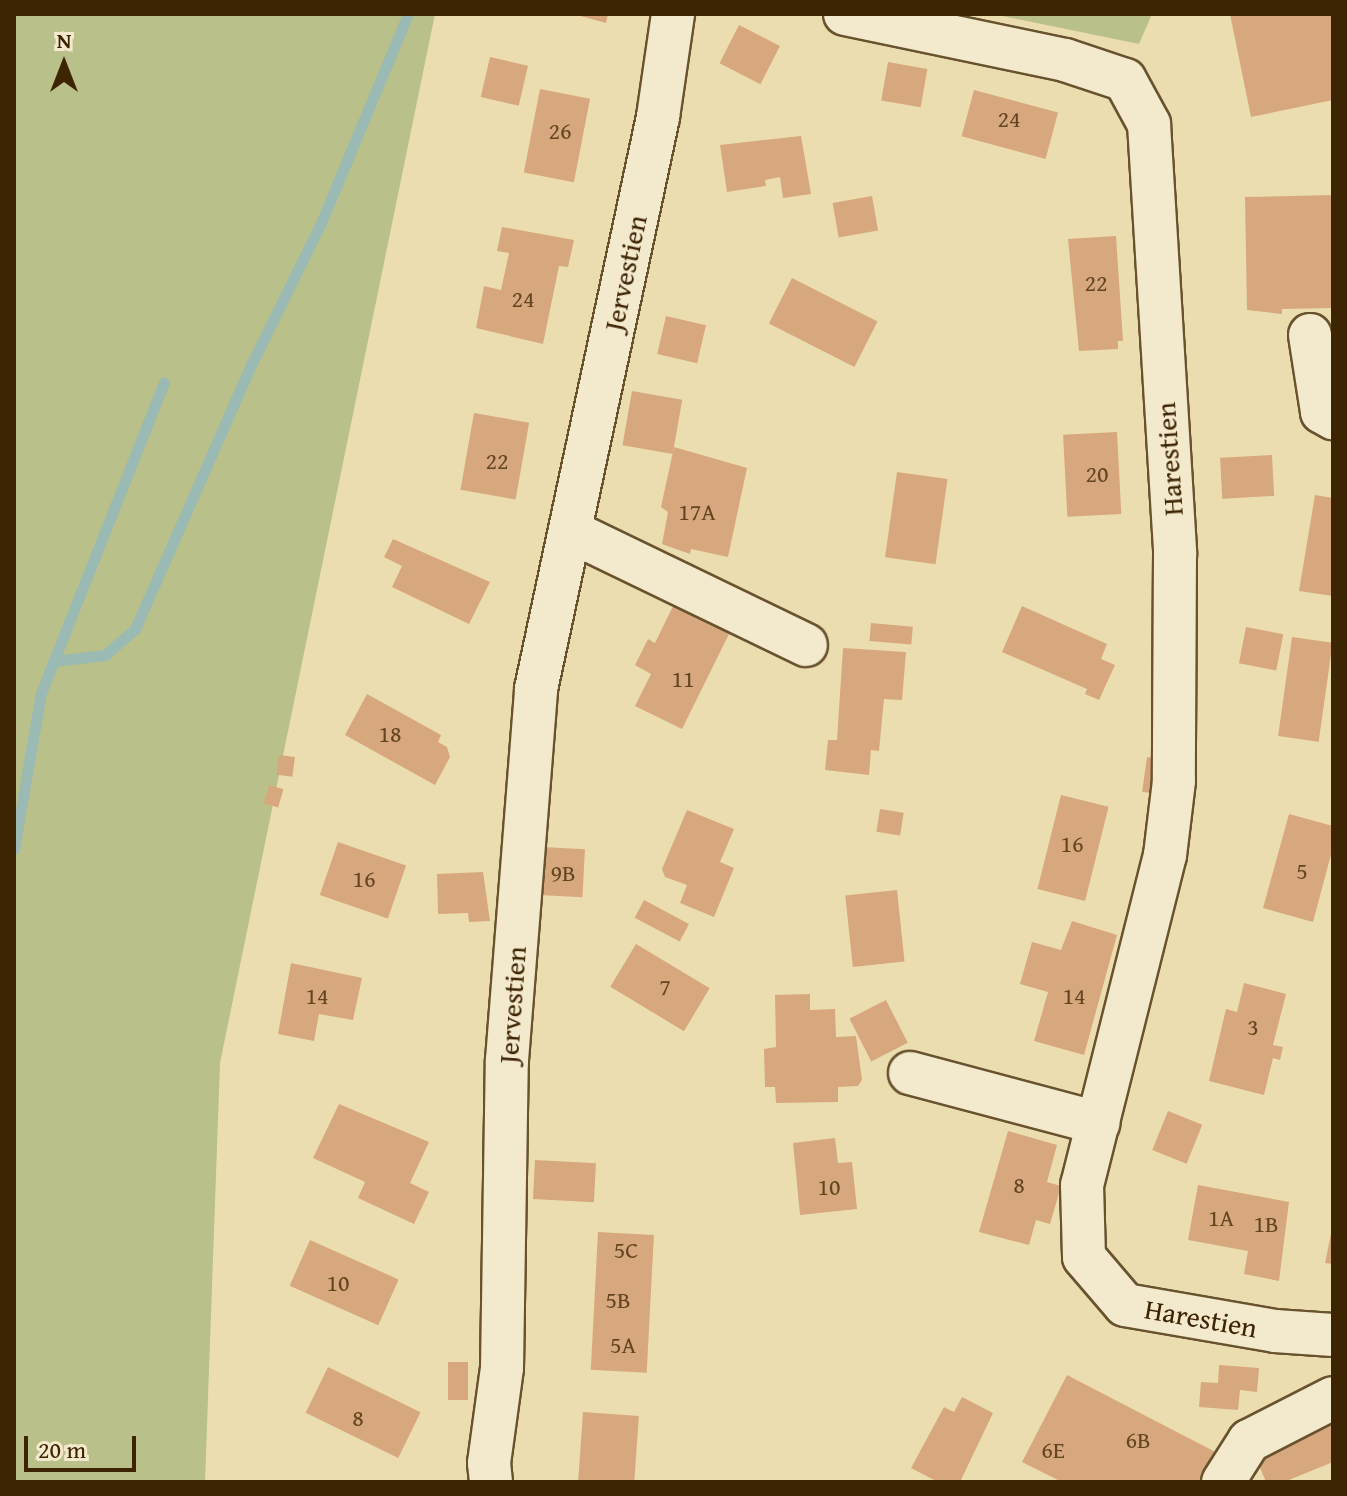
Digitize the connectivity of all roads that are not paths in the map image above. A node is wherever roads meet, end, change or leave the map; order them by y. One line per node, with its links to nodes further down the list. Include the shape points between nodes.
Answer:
1 (673, 14): 5 (street, Jervestien, via 658,117)
2 (845, 14): 8 (street, Harestien, via 1065,60 1125,80 1149,124 1175,554 1174,781 1165,855)
3 (1310, 335): 4 (street, via 1322,412)
4 (1333, 418)
5 (570, 531): 6 (street); 11 (street, Jervestien, via 536,689 507,1060 502,1368)
6 (806, 645)
7 (910, 1073): 8 (street)
8 (1098, 1123): 9 (street, Harestien, via 1082,1185 1084,1257 1125,1305 1275,1331)
9 (1333, 1335)
10 (1333, 1398): 12 (street, via 1249,1441)
11 (491, 1482)
12 (1223, 1482)

